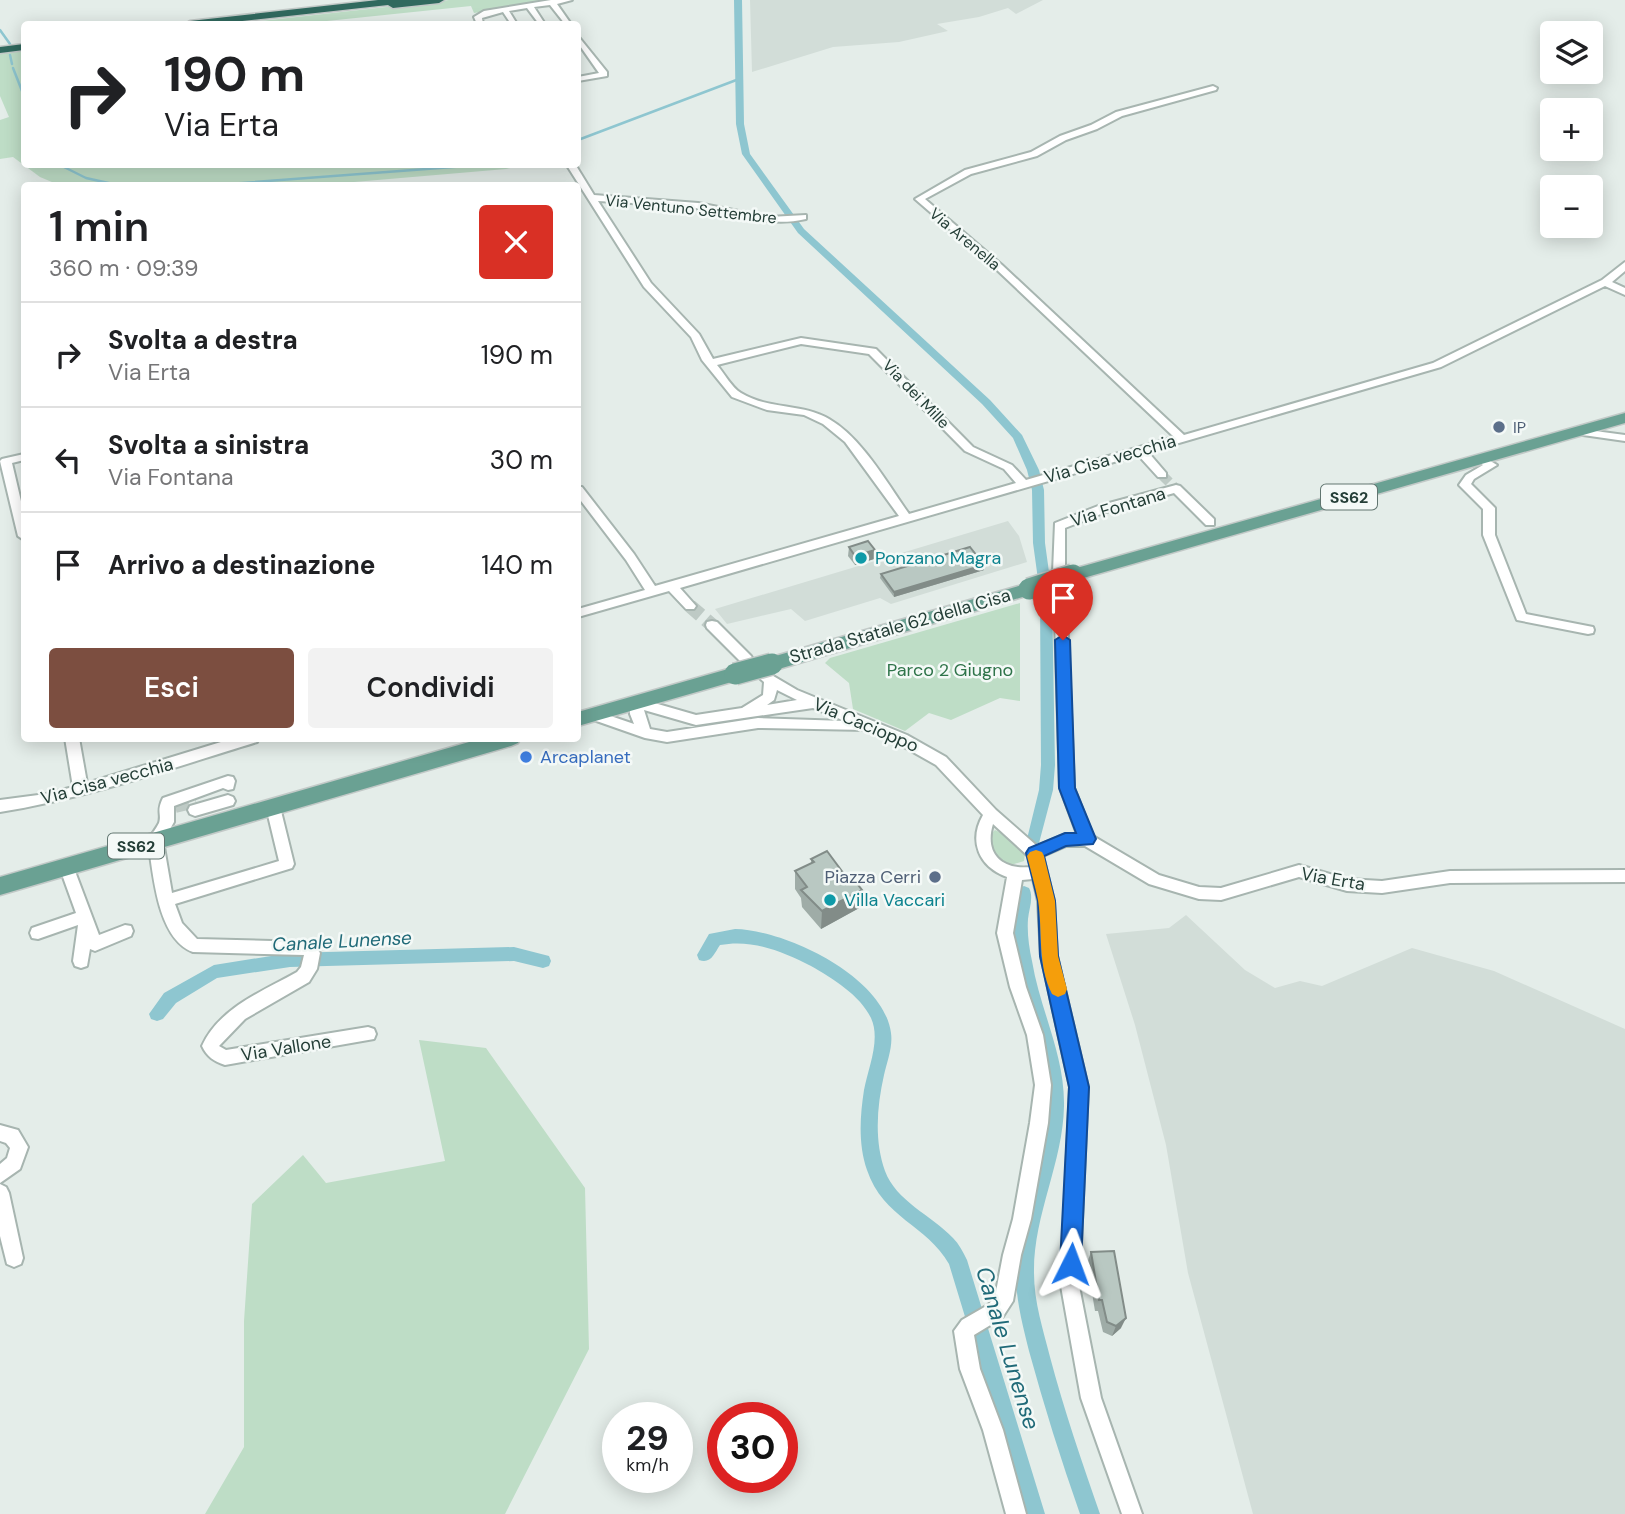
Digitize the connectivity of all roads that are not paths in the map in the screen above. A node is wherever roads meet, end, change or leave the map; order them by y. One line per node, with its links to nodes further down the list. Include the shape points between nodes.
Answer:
1 (407, 0): 7 (highway)
2 (439, 0): 8 (highway)
3 (568, 0): 4 (street)
4 (552, 2): 5 (street); 12 (street)
5 (529, 6): 6 (street); 11 (street)
6 (504, 9): 9 (street, via 480,14); 10 (street)
7 (217, 21)
8 (251, 21)
9 (478, 21)
10 (512, 21)
11 (540, 21)
12 (566, 21)
13 (581, 42): 16 (street, via 604,74)
14 (21, 45): 15 (highway)
15 (0, 48)
16 (581, 77)
17 (1213, 88): 28 (street, Via Arenella, via 1119,114 1034,154 968,172 919,199 999,267)
18 (573, 168): 19 (street)
19 (593, 198): 20 (street, Via Ventuno Settembre); 24 (street, via 647,285 695,336)
20 (797, 218)
21 (1625, 265): 22 (street, Via Cisa vecchia)
22 (1605, 282): 23 (street); 28 (street, Via Cisa vecchia, via 1437,365)
23 (1625, 292)
24 (711, 363): 33 (street, Via dei Mille, via 801,341 872,351 969,449 1008,467); 35 (street, via 736,395 767,407 807,412 838,430)
25 (1625, 418): 26 (main road, SS62)
26 (1580, 432): 27 (street); 31 (main road, SS62)
27 (1625, 438)
28 (1182, 439): 29 (street, Via Cisa vecchia)
29 (1141, 451): 32 (street, Via Fontana); 33 (street, Via Cisa vecchia)
30 (21, 458): 37 (street, via 6,461)
31 (1482, 459): 38 (main road, SS62); 44 (street, via 1491,466 1469,477 1465,485 1489,508 1489,535 1521,617)
32 (1162, 475)
33 (1027, 483): 35 (street, Via Cisa vecchia)
34 (581, 494): 40 (street)
35 (906, 517): 39 (street, Via Cisa vecchia)
36 (1210, 523): 38 (street, Via Fontana, via 1176,489 1102,509 1059,526)
37 (21, 524)
38 (1064, 578): 46 (main road, Strada Statale 62 della Cisa / SS62, bridge); 65 (street, Via Fontana, via 1067,788)
39 (671, 586): 40 (street, Via Cisa vecchia); 41 (street)
40 (652, 591): 42 (street, Via Cisa vecchia)
41 (690, 606)
42 (581, 611)
43 (712, 625): 45 (street)
44 (1588, 629)
45 (740, 666): 46 (main road, SS62, bridge); 47 (main road, SS62)
46 (769, 673): 49 (street, Via Cacioppo); 51 (street, via 769,697)
47 (678, 690): 48 (main road, SS62); 50 (street)
48 (637, 703): 50 (street); 52 (main road, SS62); 55 (street)
49 (814, 703): 51 (street); 53 (street); 54 (street, Via Cacioppo)
50 (674, 714): 51 (street, via 696,720)
51 (737, 715)
52 (585, 717): 55 (street)
53 (802, 724): 54 (street); 55 (street, via 758,723 667,737)
54 (871, 726): 64 (street, Via Cacioppo, via 941,761)
55 (645, 733)
56 (73, 742): 59 (street)
57 (239, 742): 59 (street, Via Cisa vecchia)
58 (497, 742): 62 (main road, SS62)
59 (80, 790): 61 (street, Via Cisa vecchia)
60 (230, 799): 62 (main road, SS62); 63 (main road, SS62); 63 (street)
61 (0, 806)
62 (273, 807): 72 (street, via 287,864)
63 (175, 811): 67 (main road, SS62); 72 (street, Via Vallone)
64 (991, 814): 66 (street); 69 (street, via 983,825 984,850 1003,870)
65 (1087, 839): 66 (street, via 1065,839); 70 (street, Via Erta, via 1154,880 1199,893 1234,891 1299,871 1347,885 1382,887 1450,877)
66 (1035, 853): 68 (street)
67 (66, 866): 71 (main road, SS62); 73 (street)
68 (1040, 872): 69 (street); 83 (street, via 1049,956 1079,1087 1070,1286 1091,1398)
69 (1015, 874): 82 (street, via 1004,933 1037,1045 1043,1086 1007,1292 992,1316 964,1331 964,1347)
70 (1625, 876)
71 (0, 886)
72 (166, 901): 77 (street, Via Vallone, via 175,926 193,944 308,949 310,961 303,977 220,1028 210,1045 214,1052 225,1058)
73 (85, 920): 74 (street, via 94,944); 75 (street); 76 (street)
74 (125, 932)
75 (38, 933)
76 (81, 961)
77 (369, 1034)
78 (0, 1133): 79 (street, via 12,1136 19,1147 14,1163)
79 (0, 1175)
80 (0, 1193): 81 (street)
81 (14, 1258)
82 (1016, 1514)
83 (1132, 1514)

